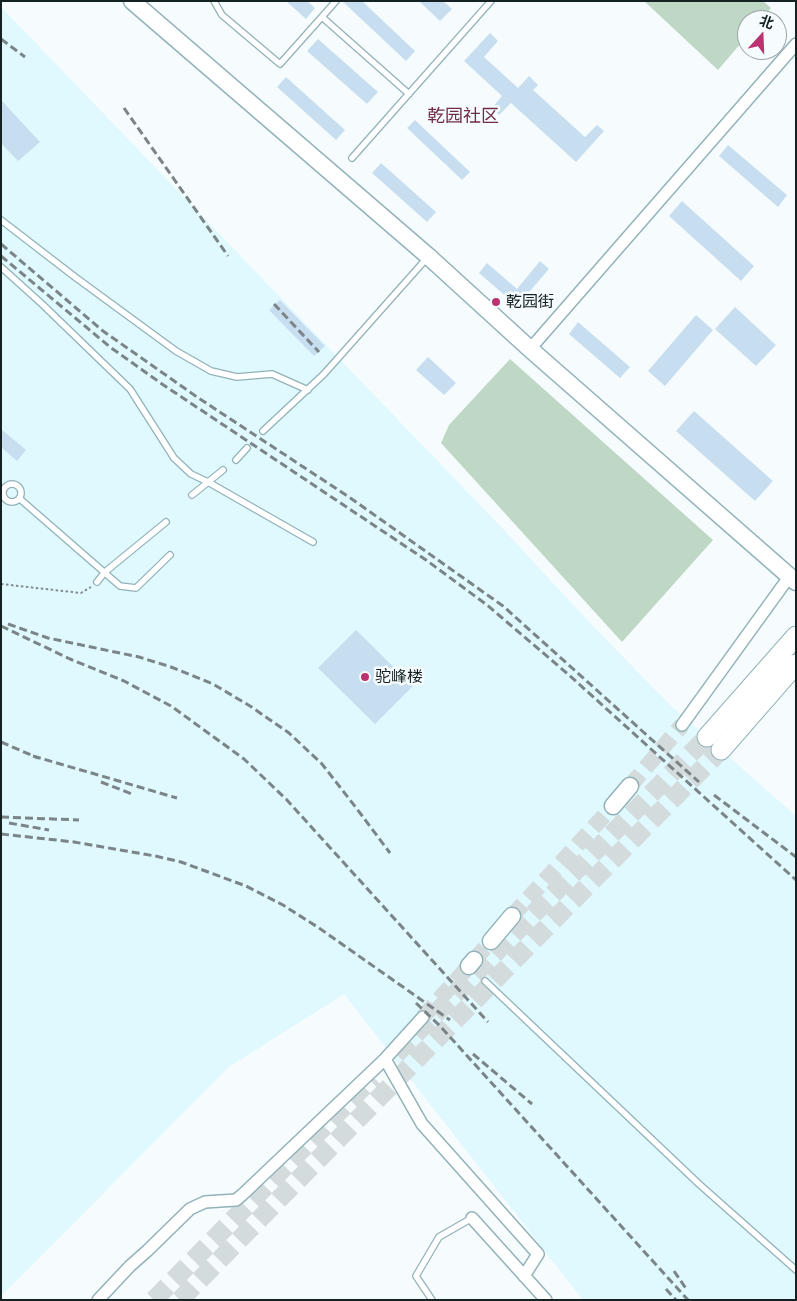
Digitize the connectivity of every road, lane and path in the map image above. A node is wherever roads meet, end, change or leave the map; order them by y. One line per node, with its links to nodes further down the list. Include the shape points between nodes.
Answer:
1 (132, 1): 10 (street)
2 (214, 1): 5 (lane, via 222,15 280,64)
3 (336, 1): 5 (lane)
4 (491, 1): 7 (lane)
5 (322, 17): 7 (lane)
6 (796, 44): 12 (street)
7 (409, 94): 8 (lane)
8 (352, 158)
9 (1, 220): 13 (lane, via 176,351 211,371 237,377 272,374)
10 (428, 256): 12 (street); 13 (lane)
11 (1, 267): 18 (lane, via 130,389 174,458 191,474)
12 (530, 349): 27 (street)
13 (308, 390): 14 (lane)
14 (263, 431)
15 (247, 448): 16 (lane)
16 (236, 460)
17 (223, 470): 18 (lane)
18 (208, 482): 20 (lane); 24 (lane)
19 (3, 484): 21 (lane, via 17,485 21,489); 22 (lane)
20 (192, 494)
21 (20, 499): 22 (lane); 26 (lane)
22 (3, 501)
23 (166, 522): 26 (lane)
24 (313, 542)
25 (170, 555): 26 (lane, via 136,588 120,586)
26 (105, 572): 28 (lane)
27 (793, 580): 32 (street)
28 (97, 582): 29 (path, via 81,593)
29 (1, 584)
30 (796, 636): 31 (main road, via 714,744)
31 (796, 664)
32 (682, 725)
33 (630, 786): 34 (street)
34 (613, 806)
35 (512, 916): 36 (street)
36 (491, 941)
37 (485, 981): 41 (lane, via 699,1184)
38 (422, 1017): 39 (street)
39 (385, 1059): 42 (street, via 422,1124 538,1254); 43 (street, via 242,1196 236,1200 198,1204 190,1208)
40 (472, 1218): 42 (street); 44 (lane, via 439,1237 416,1276)
41 (796, 1270)
42 (524, 1276): 45 (street)
43 (98, 1300)
44 (432, 1300)
45 (546, 1300)

